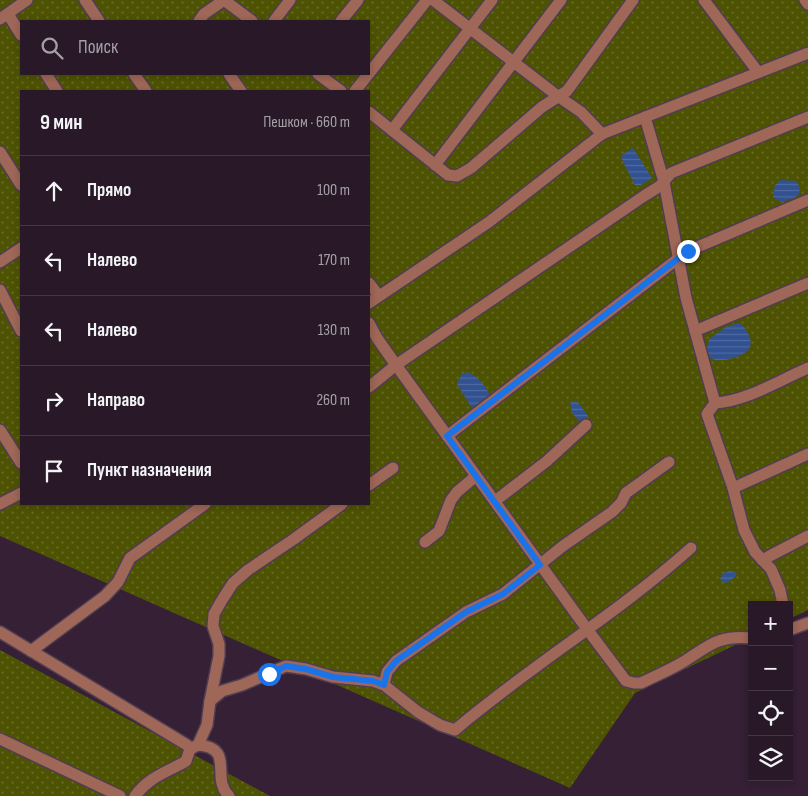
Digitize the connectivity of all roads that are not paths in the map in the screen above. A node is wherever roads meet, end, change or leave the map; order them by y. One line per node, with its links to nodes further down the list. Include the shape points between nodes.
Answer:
1 (27, 0): 14 (street)
2 (85, 0): 15 (street)
3 (224, 0): 16 (street); 17 (street)
4 (290, 0): 18 (street)
5 (358, 0): 19 (street)
6 (427, 0): 24 (street)
7 (433, 0): 20 (street)
8 (492, 0): 20 (street)
9 (562, 0): 23 (street)
10 (633, 0): 36 (street, via 567,91)
11 (704, 0): 25 (street)
12 (805, 0): 13 (street)
13 (808, 4)
14 (4, 17): 21 (street)
15 (98, 20)
16 (200, 20)
17 (251, 20)
18 (275, 20)
19 (342, 20)
20 (470, 28): 23 (street); 40 (street)
21 (20, 34)
22 (808, 53): 25 (street)
23 (514, 61): 36 (street); 43 (street)
24 (370, 72)
25 (758, 72): 38 (street)
26 (47, 75): 31 (street)
27 (135, 75): 32 (street)
28 (230, 75): 33 (street)
29 (319, 75): 34 (street)
30 (368, 75): 35 (street)
31 (56, 90)
32 (145, 90)
33 (240, 90)
34 (340, 90)
35 (356, 90)
36 (558, 97): 41 (street, via 581,112); 43 (street, via 457,176 448,175)
37 (370, 113): 40 (street)
38 (645, 117): 41 (street); 44 (street)
39 (808, 117): 44 (street, via 671,173)
40 (392, 130): 43 (street)
41 (602, 134): 53 (street, via 489,222)
42 (0, 152): 45 (street)
43 (434, 164)
44 (664, 182): 48 (street); 57 (street)
45 (20, 183)
46 (808, 200): 48 (street, via 688,251)
47 (20, 249): 49 (street)
48 (680, 258): 56 (street); 63 (street)
49 (0, 262)
50 (808, 283): 56 (street)
51 (370, 286): 53 (street)
52 (0, 290): 55 (street)
53 (374, 299)
54 (370, 326): 57 (street)
55 (20, 329)
56 (695, 331): 60 (street)
57 (396, 365): 59 (street); 63 (street)
58 (808, 368): 60 (street, via 742,398)
59 (370, 386)
60 (715, 402): 70 (street, via 706,414)
61 (586, 425): 72 (street, via 547,461)
62 (0, 430): 65 (street)
63 (447, 436): 68 (street)
64 (808, 454): 70 (street)
65 (20, 461)
66 (669, 462): 80 (street, via 626,493 612,512)
67 (393, 468): 69 (street)
68 (476, 476): 72 (street); 77 (street, via 457,492 439,531)
69 (370, 484)
70 (733, 488): 79 (street, via 744,530)
71 (20, 494): 73 (street)
72 (494, 501): 80 (street)
73 (0, 504)
74 (204, 505): 87 (street, via 130,558 118,582 105,596)
75 (341, 505): 89 (street, via 233,583 214,614 219,656)
76 (808, 536): 79 (street)
77 (424, 542)
78 (691, 548): 83 (street)
79 (762, 560): 81 (street, via 771,569)
80 (540, 565): 83 (street); 88 (street, via 503,594 466,612 396,661 387,672)
81 (782, 601)
82 (808, 623): 84 (street)
83 (587, 629): 86 (street, via 626,680 634,684 663,673 713,642 731,636); 88 (street, via 455,730 418,712)
84 (793, 629)
85 (0, 632): 87 (street)
86 (748, 638)
87 (31, 651): 91 (street)
88 (384, 685): 89 (street, via 286,666 242,686 222,691)
89 (210, 701): 91 (street, via 207,725)
90 (0, 739): 92 (street)
91 (194, 747): 93 (street, via 186,761 157,775); 94 (street, via 207,746 219,755 222,784)
92 (120, 796)
93 (135, 796)
94 (229, 796)

